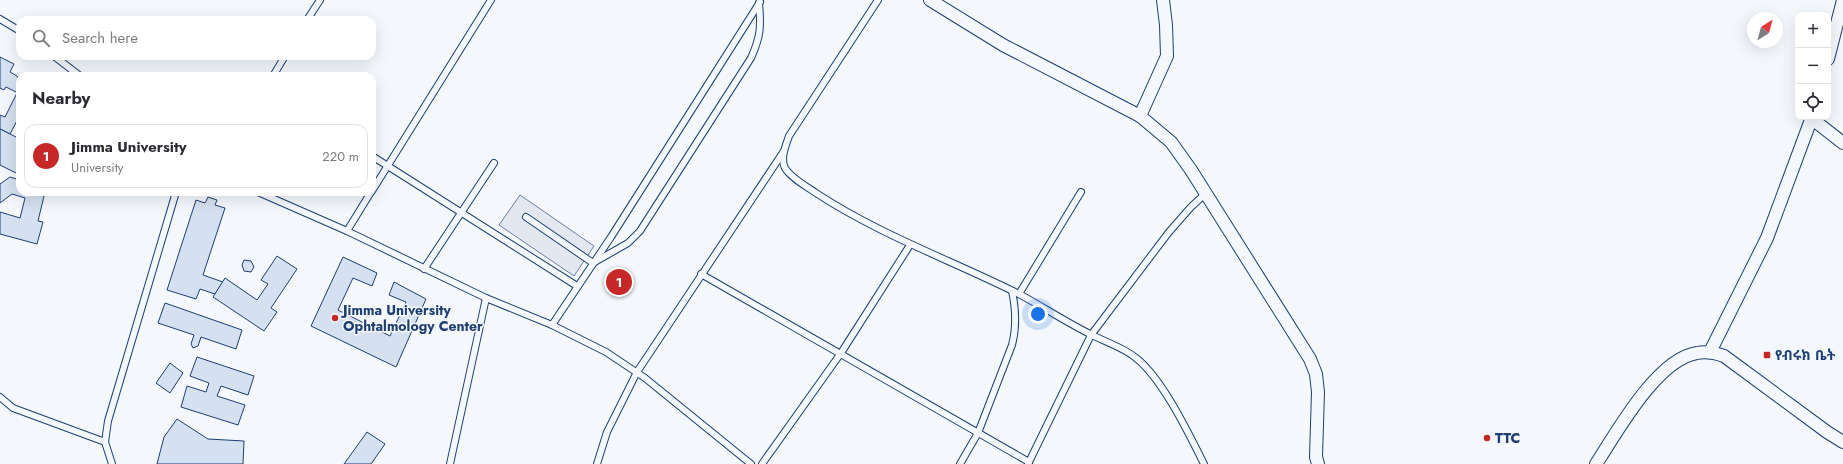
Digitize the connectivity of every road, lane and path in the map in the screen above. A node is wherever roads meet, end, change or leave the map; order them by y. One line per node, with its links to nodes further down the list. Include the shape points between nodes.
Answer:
1 (320, 0): 8 (lane)
2 (491, 0): 23 (lane)
3 (878, 0): 20 (lane, via 789,136)
4 (930, 0): 16 (street, via 1003,45)
5 (1163, 0): 16 (street, via 1167,56)
6 (1843, 0): 11 (street)
7 (760, 1): 34 (lane); 34 (lane, via 759,39 751,58 640,231 628,243)
8 (310, 16)
9 (0, 19): 10 (lane)
10 (16, 29)
11 (1831, 48)
12 (59, 60): 14 (lane)
13 (283, 60): 15 (lane)
14 (75, 72)
15 (275, 72)
16 (1140, 116): 26 (street, via 1171,142)
17 (1811, 120): 43 (street, via 1767,238)
18 (1816, 120): 19 (street)
19 (1843, 143)
20 (784, 151): 33 (lane, via 785,167 799,182 828,201); 36 (lane)
21 (376, 159): 23 (lane)
22 (494, 163): 30 (lane)
23 (387, 166): 24 (lane); 30 (lane)
24 (376, 184)
25 (1081, 192): 39 (lane)
26 (1205, 194): 42 (lane, via 1169,232); 50 (street, via 1310,359 1316,374 1318,404)
27 (175, 196): 48 (lane, via 111,413)
28 (267, 196): 32 (lane)
29 (369, 196): 32 (lane)
30 (461, 213): 35 (lane); 37 (lane)
31 (526, 217): 34 (lane)
32 (347, 231): 35 (lane)
33 (910, 245): 38 (lane); 44 (lane)
34 (594, 262): 37 (lane)
35 (424, 269): 40 (lane)
36 (701, 274): 44 (lane); 45 (lane)
37 (577, 286): 41 (lane)
38 (1012, 291): 39 (lane); 47 (lane, via 1016,312 1015,331)
39 (1019, 294): 42 (lane)
40 (486, 298): 41 (lane); 53 (lane)
41 (552, 325): 45 (lane, via 606,352)
42 (1091, 335): 51 (lane); 58 (lane, via 1135,357 1150,371)
43 (1710, 352): 49 (street, via 1724,356); 59 (street, via 1696,353 1679,360 1662,372 1646,389)
44 (841, 353): 47 (lane); 56 (lane)
45 (637, 372): 54 (lane, via 607,432); 55 (lane)
46 (0, 397): 48 (lane, via 13,408)
47 (978, 433): 51 (lane); 57 (lane)
48 (105, 442): 52 (lane)
49 (1843, 442)
50 (1315, 462)
51 (1028, 463)
52 (112, 464)
53 (450, 464)
54 (596, 464)
55 (751, 464)
56 (762, 464)
57 (960, 464)
58 (1204, 464)
59 (1596, 464)

